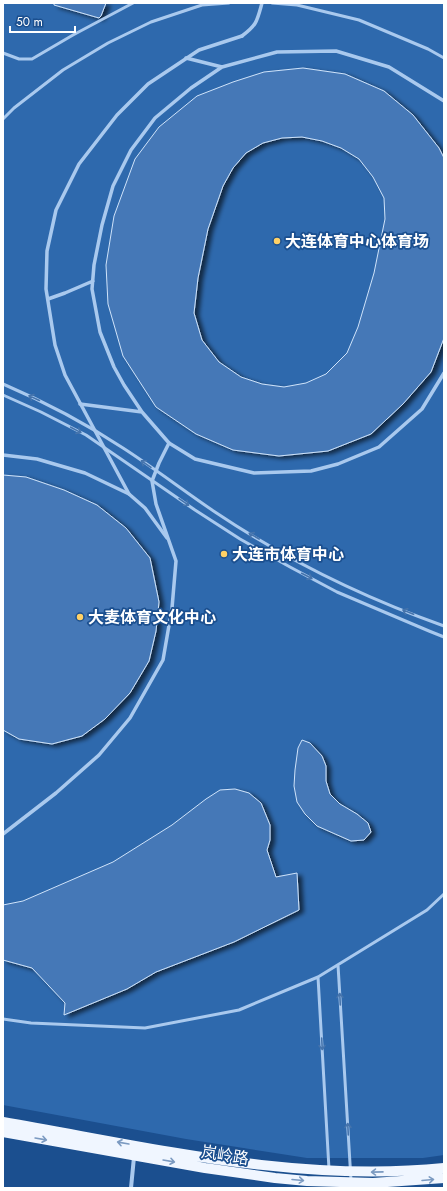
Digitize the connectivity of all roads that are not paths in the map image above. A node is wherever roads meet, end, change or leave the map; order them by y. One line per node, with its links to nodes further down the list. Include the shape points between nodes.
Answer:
1 (132, 3): 5 (lane, via 32,59 19,59)
2 (229, 3): 10 (lane, via 202,5 151,22 108,43 63,70)
3 (262, 3): 6 (street, bridge, via 258,20 253,28 242,36 198,50)
4 (272, 3): 7 (lane, via 296,5 359,20)
5 (3, 53)
6 (186, 58): 8 (street); 12 (street, bridge, via 148,84 122,110 78,164 56,210 47,251)
7 (444, 58)
8 (222, 67): 9 (street, via 277,52 336,51 389,67); 11 (street, via 190,88 155,118 131,150 112,186 102,225)
9 (444, 100)
10 (3, 119)
11 (93, 281): 12 (street); 17 (street, via 92,289 100,332 114,367)
12 (48, 299): 16 (street, bridge, via 55,345 65,375)
13 (444, 373): 18 (street, via 422,409 379,447 338,464 311,471 254,473 195,459)
14 (3, 384): 22 (lane, one-way to 14, via 342,583 296,560 215,512 123,448 47,404)
15 (3, 395): 23 (lane, one-way to 23, via 86,435 201,514 290,567 337,592)
16 (80, 404): 17 (street); 20 (street, bridge)
17 (142, 412): 18 (street)
18 (169, 443): 21 (street, bridge, via 152,481)
19 (3, 454): 20 (street, via 38,459 85,473)
20 (129, 494): 21 (street, bridge, via 145,508)
21 (167, 538): 24 (street, bridge, via 176,561 172,608 162,660 130,718 99,755 56,793)
22 (444, 626)
23 (444, 637)
24 (3, 834)
25 (444, 894): 26 (lane, via 427,910)
26 (338, 966): 27 (lane); 34 (lane, one-way to 26)
27 (318, 977): 28 (lane, via 239,1010 145,1028 31,1023); 33 (lane, one-way to 33)
28 (3, 1019)
29 (3, 1122): 33 (main road, 岚岭路, one-way to 29, via 235,1162)
30 (3, 1132): 31 (main road, 岚岭路, one-way to 31)
31 (135, 1155): 36 (main road, 岚岭路, one-way to 36, via 275,1178); 38 (street)
32 (444, 1168): 34 (main road, 岚岭路, one-way to 34)
33 (329, 1171): 34 (main road, 岚岭路); 36 (lane)
34 (350, 1171): 37 (lane)
35 (444, 1178): 37 (main road, 岚岭路, one-way to 35, via 398,1182)
36 (330, 1181): 37 (main road, 岚岭路)
37 (351, 1182)
38 (131, 1188)

